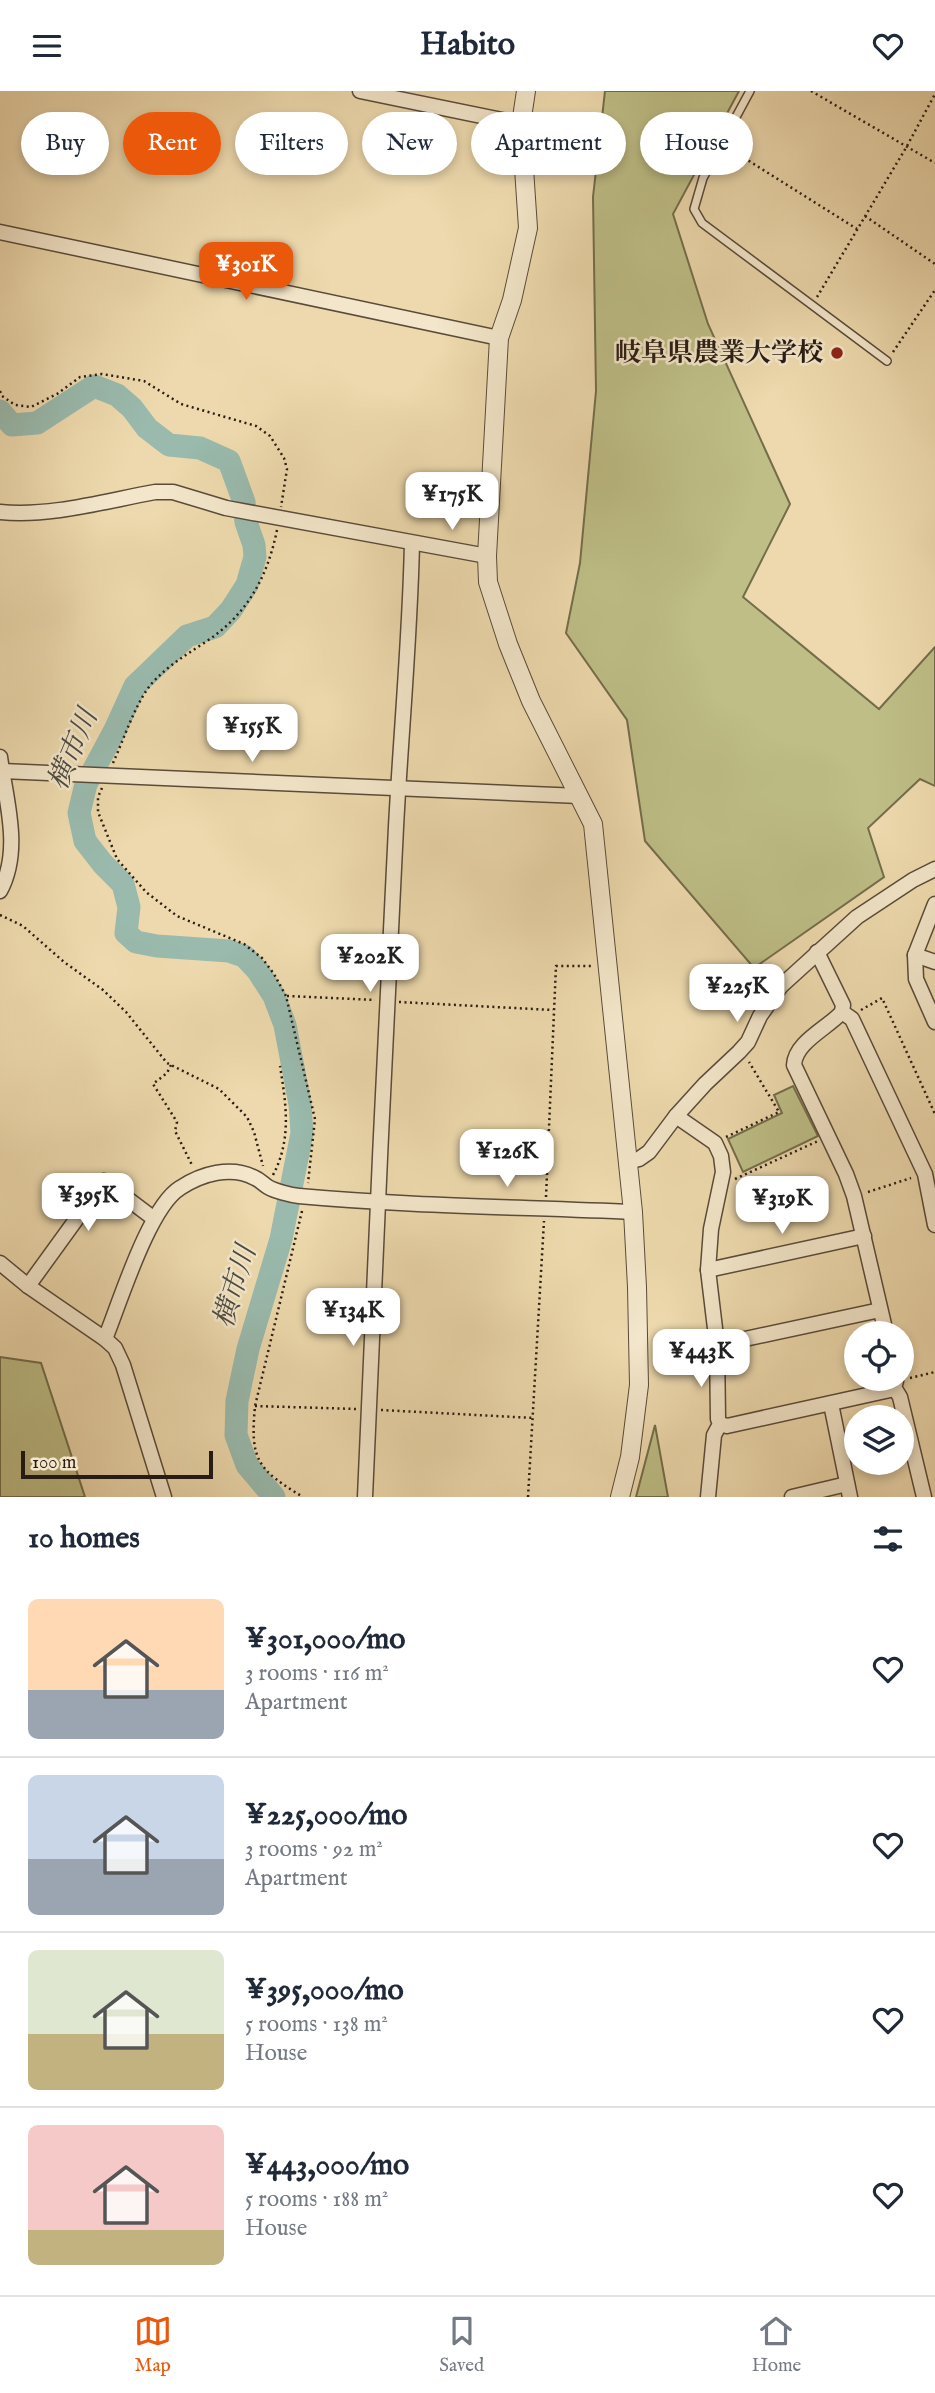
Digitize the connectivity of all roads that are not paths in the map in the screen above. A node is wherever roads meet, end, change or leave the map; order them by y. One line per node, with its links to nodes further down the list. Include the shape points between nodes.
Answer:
1 (360, 91): 5 (street)
2 (526, 91): 4 (street)
3 (750, 91): 9 (lane, via 703,179 694,209 702,223)
4 (523, 112)
5 (471, 114)
6 (525, 175): 8 (street, via 528,227)
7 (0, 232): 8 (street)
8 (499, 338): 12 (street)
9 (887, 361)
10 (0, 512): 11 (street, via 46,511 173,492 226,508)
11 (412, 543): 12 (street); 14 (street)
12 (486, 557): 15 (street, via 488,582 508,644 531,701)
13 (1, 764): 14 (street, via 43,773); 17 (street, via 12,847)
14 (398, 788): 15 (street); 26 (street)
15 (580, 796): 25 (street, via 593,824)
16 (935, 871): 19 (street, via 857,917)
17 (0, 891)
18 (935, 904): 20 (street)
19 (817, 952): 22 (street); 24 (street, via 781,986 748,1042)
20 (915, 955): 21 (street); 23 (street, via 916,979)
21 (935, 962)
22 (847, 1015): 29 (street, via 925,1174); 30 (street, via 794,1056 794,1065 854,1196)
23 (935, 1022)
24 (677, 1116): 25 (street, via 649,1152); 32 (street, via 715,1143 721,1156 723,1172 710,1229)
25 (626, 1162): 27 (street)
26 (377, 1201): 27 (street); 28 (street, via 303,1196 230,1172 198,1177 176,1189); 44 (street)
27 (633, 1212): 45 (street, via 639,1385)
28 (153, 1218): 33 (street, via 104,1181); 36 (street)
29 (935, 1225)
30 (864, 1236): 32 (street); 34 (street)
31 (0, 1263): 33 (street)
32 (708, 1270): 37 (street)
33 (28, 1286): 36 (street)
34 (880, 1310): 35 (street); 37 (street)
35 (883, 1321)
36 (105, 1339): 43 (street, via 123,1365)
37 (717, 1345): 41 (street)
38 (886, 1391): 40 (street)
39 (898, 1391): 48 (street)
40 (831, 1405): 41 (street); 42 (street)
41 (720, 1424): 46 (street, via 714,1435)
42 (849, 1491): 47 (street)
43 (164, 1497)
44 (365, 1497)
45 (620, 1497)
46 (709, 1497)
47 (792, 1497)
48 (924, 1497)

